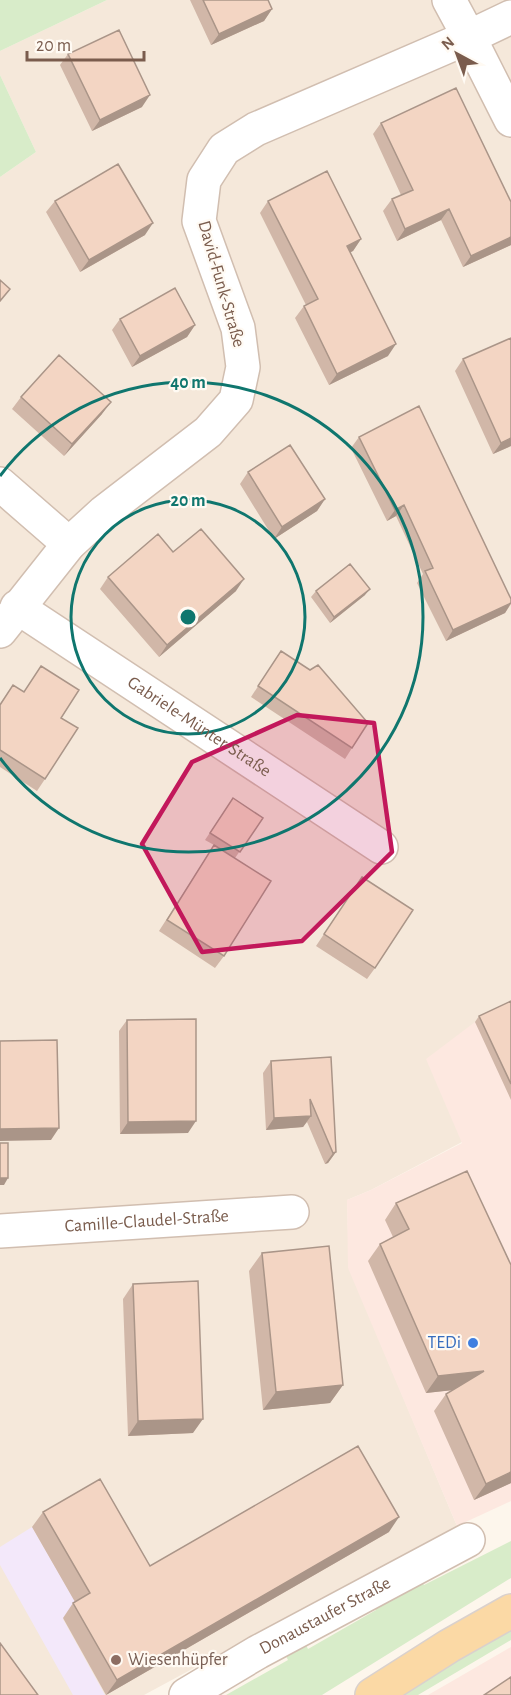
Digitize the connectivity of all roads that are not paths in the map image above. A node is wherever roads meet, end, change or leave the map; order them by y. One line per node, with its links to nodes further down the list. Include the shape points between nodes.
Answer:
1 (449, 0): 3 (street)
2 (511, 17): 3 (street, David-Funk-Straße)
3 (469, 37): 4 (street); 6 (street, David-Funk-Straße, via 256,129 224,150 204,180 199,221 237,328 243,368 236,400 208,432)
4 (511, 120)
5 (0, 484): 6 (street)
6 (69, 544): 7 (street, David-Funk-Straße)
7 (9, 619): 8 (street, Gabriele-Münter-Straße)
8 (381, 847)
9 (292, 1212): 10 (street, Camille-Claudel-Straße)
10 (0, 1232)
11 (468, 1540): 13 (street, Donaustaufer Straße, via 258,1652)
12 (511, 1611): 14 (main road)
13 (186, 1695)
14 (372, 1695)

